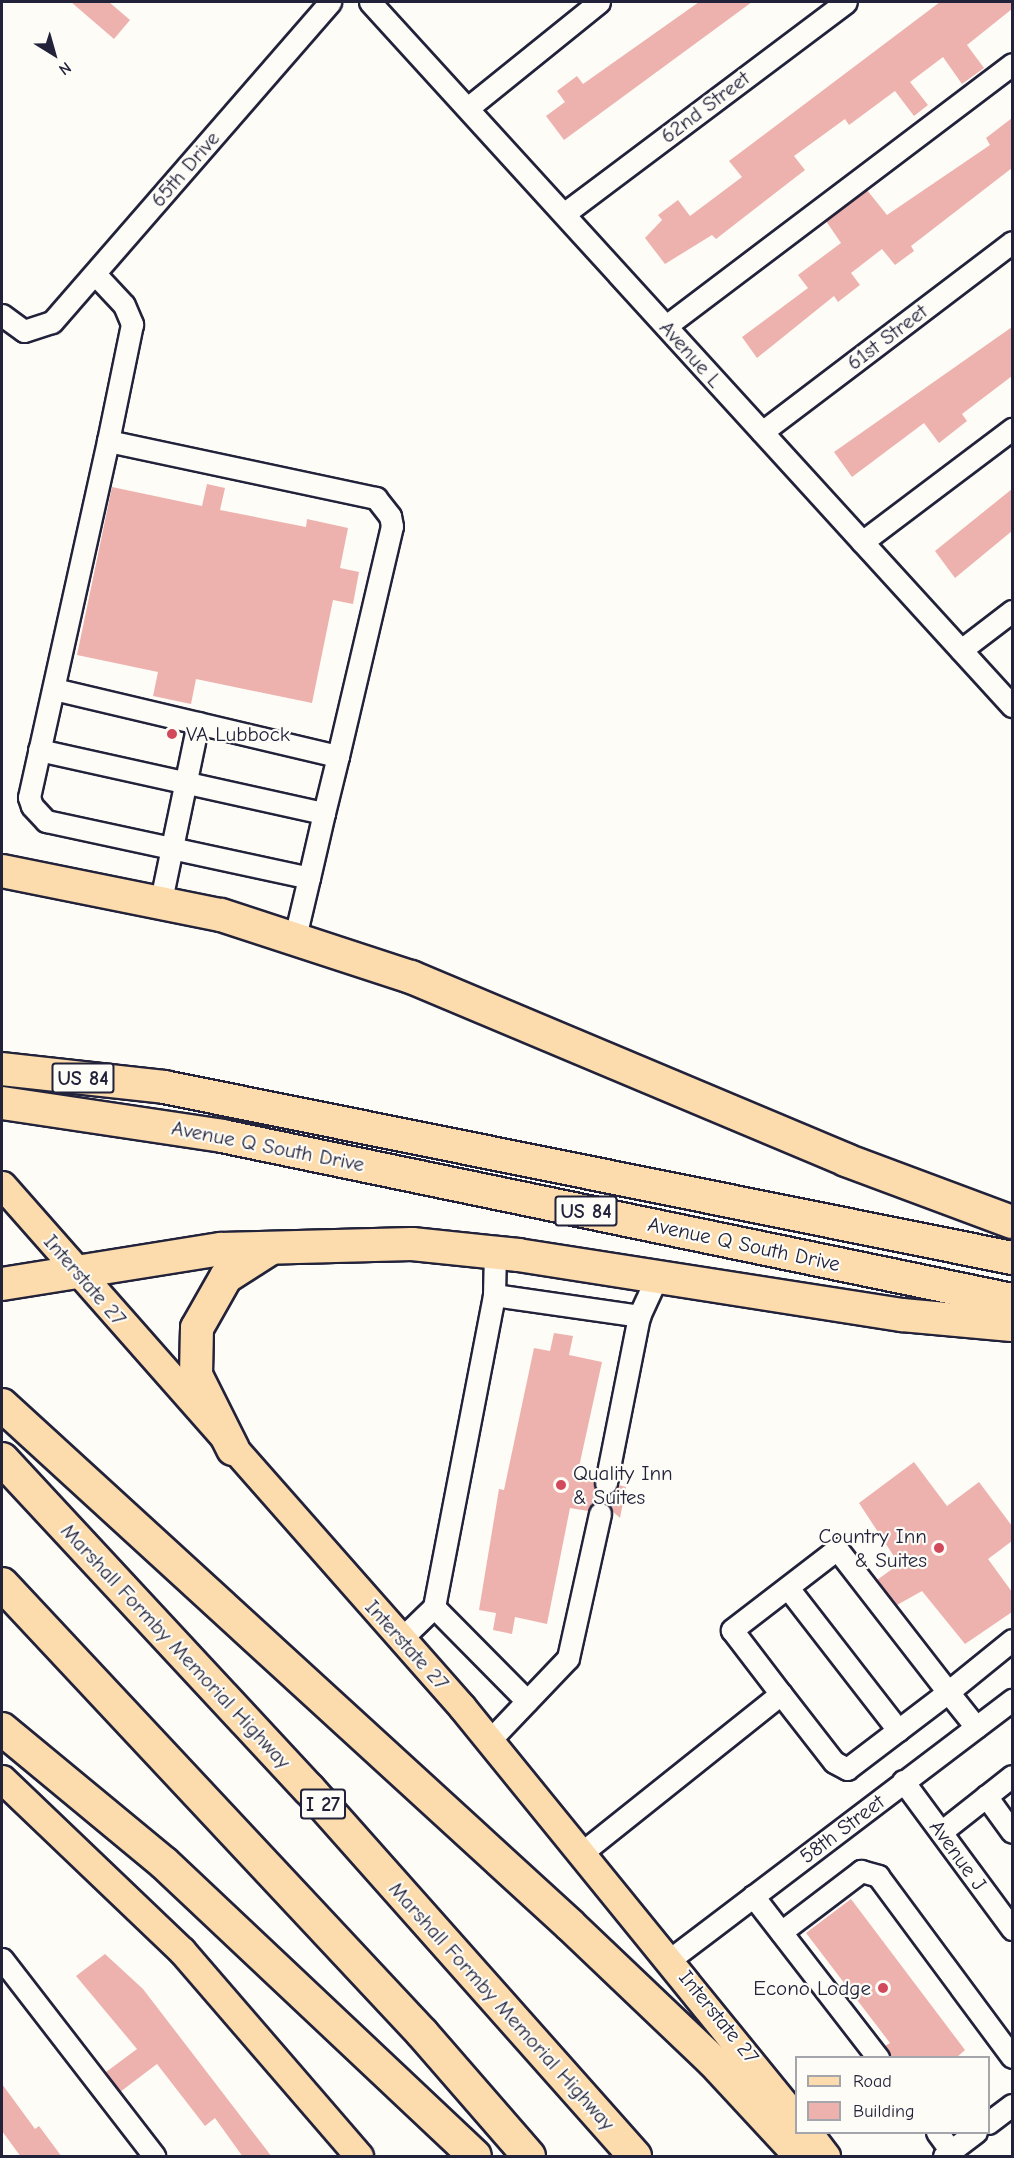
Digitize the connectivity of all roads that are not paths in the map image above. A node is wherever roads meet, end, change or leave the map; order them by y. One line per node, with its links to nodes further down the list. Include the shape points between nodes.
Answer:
1 (330, 2): 9 (street, 65th Drive)
2 (370, 2): 6 (street, Avenue L)
3 (599, 2): 6 (street)
4 (846, 2): 7 (street, 62nd Street)
5 (1012, 64): 11 (street)
6 (469, 107): 7 (street, Avenue L)
7 (565, 213): 11 (street, Avenue L)
8 (1012, 242): 13 (street, 61st Street)
9 (95, 274): 10 (street, 65th Drive, via 52,322 36,331 24,331); 14 (street, via 124,305 132,324)
10 (2, 315)
11 (666, 326): 13 (street, Avenue L)
12 (1012, 429): 15 (street)
13 (762, 432): 15 (street, Avenue L)
14 (108, 441): 18 (street); 22 (street, via 376,498 384,506 392,526)
15 (862, 542): 17 (street, Avenue L)
16 (1012, 611): 17 (street)
17 (961, 650): 19 (street, Avenue L)
18 (54, 689): 20 (street); 21 (street)
19 (1012, 706)
20 (198, 723): 22 (street); 23 (street)
21 (39, 750): 23 (street); 25 (street, via 29,797 46,821)
22 (338, 756): 24 (street)
23 (184, 780): 24 (street); 25 (street)
24 (324, 813): 27 (street)
25 (171, 848): 27 (street); 28 (street)
26 (2, 871): 28 (highway)
27 (309, 878): 29 (street)
28 (160, 900): 29 (highway)
29 (295, 937): 33 (highway, via 411,976 846,1160)
30 (2, 1069): 36 (highway, Avenue Q South Drive / US 84, via 164,1088)
31 (2, 1103): 41 (highway, Avenue Q South Drive / US 84, via 158,1124)
32 (2, 1185): 37 (main road, Interstate 27)
33 (1012, 1222)
34 (279, 1246): 35 (highway, via 412,1244); 37 (highway, via 221,1249); 45 (highway, via 226,1277 197,1328 199,1385)
35 (495, 1252): 38 (highway); 40 (street)
36 (1012, 1258)
37 (80, 1274): 39 (highway); 45 (main road, Interstate 27)
38 (657, 1276): 42 (street); 43 (highway, via 902,1315)
39 (2, 1284)
40 (494, 1295): 42 (street); 51 (street)
41 (1012, 1300)
42 (639, 1316): 47 (street)
43 (1012, 1325)
44 (2, 1405): 88 (highway, via 570,1925 713,2061)
45 (232, 1449): 52 (main road, Interstate 27)
46 (2, 1459): 87 (highway, Marshall Formby Memorial Highway / I 27, via 309,1789)
47 (606, 1482)
48 (600, 1514): 57 (street, via 568,1658)
49 (2, 1584): 86 (highway, via 422,2033)
50 (788, 1588): 54 (street, via 837,1549); 55 (street, via 732,1630); 60 (street)
51 (434, 1607): 52 (street); 57 (street)
52 (402, 1639): 61 (main road, Interstate 27)
53 (1012, 1640): 54 (street)
54 (948, 1692): 58 (street); 60 (street)
55 (781, 1694): 60 (street, via 834,1762 847,1769); 68 (street)
56 (1012, 1700): 58 (street, 58th Street)
57 (527, 1701): 61 (street)
58 (976, 1727): 64 (street, 58th Street)
59 (2, 1729): 85 (highway, via 173,1871)
60 (898, 1730)
61 (490, 1740): 68 (main road, Interstate 27)
62 (1012, 1776): 65 (street)
63 (2, 1779): 84 (main road, via 182,1951)
64 (903, 1781): 66 (street, Avenue J); 69 (street, 58th Street)
65 (986, 1797): 66 (street); 67 (street)
66 (941, 1832): 70 (street, Avenue J)
67 (1012, 1832)
68 (584, 1851): 72 (main road, Interstate 27)
69 (753, 1896): 71 (street); 72 (street, 58th Street)
70 (1012, 1929)
71 (781, 1932): 74 (street); 75 (street, via 861,1871 878,1876)
72 (672, 1958): 77 (main road, Interstate 27)
73 (2, 1959): 83 (street)
74 (876, 2056)
75 (1012, 2056)
76 (1012, 2105): 78 (street)
77 (795, 2117)
78 (990, 2122)
79 (809, 2134): 89 (main road)
80 (938, 2134): 82 (street)
81 (975, 2134): 82 (street)
82 (948, 2154)
83 (154, 2157)
84 (359, 2157)
85 (476, 2157)
86 (529, 2157)
87 (635, 2157)
88 (801, 2157)
89 (826, 2157)

